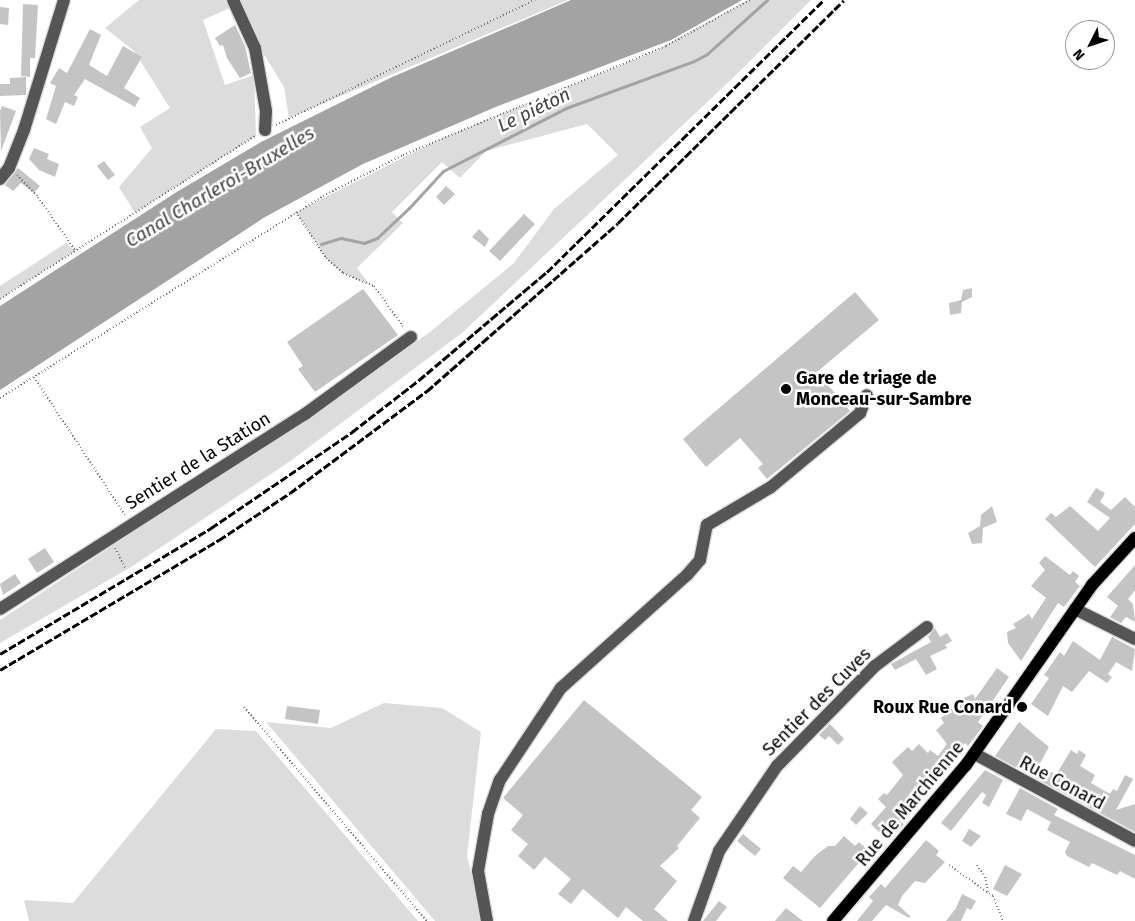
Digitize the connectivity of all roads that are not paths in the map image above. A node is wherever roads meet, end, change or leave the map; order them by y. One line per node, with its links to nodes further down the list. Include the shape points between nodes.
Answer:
1 (64, 0): 4 (street, via 9,168)
2 (233, 0): 3 (street, via 255,48 266,111)
3 (265, 130)
4 (0, 179)
5 (411, 337): 9 (street, Sentier de la Station, via 305,414)
6 (867, 395): 14 (street, via 860,413 772,487 707,525 700,560 687,575 561,688 500,780 488,814 478,871)
7 (1135, 538): 8 (main road, Rue de Marchienne)
8 (1075, 608): 11 (street); 12 (main road, Rue de Marchienne)
9 (0, 609)
10 (927, 627): 15 (street, Sentier des Cuves, via 875,666 777,766 719,851)
11 (1135, 640)
12 (975, 754): 13 (street, Rue Conard); 16 (main road, Rue de Marchienne)
13 (1135, 840)
14 (487, 921)
15 (694, 921)
16 (833, 921)

